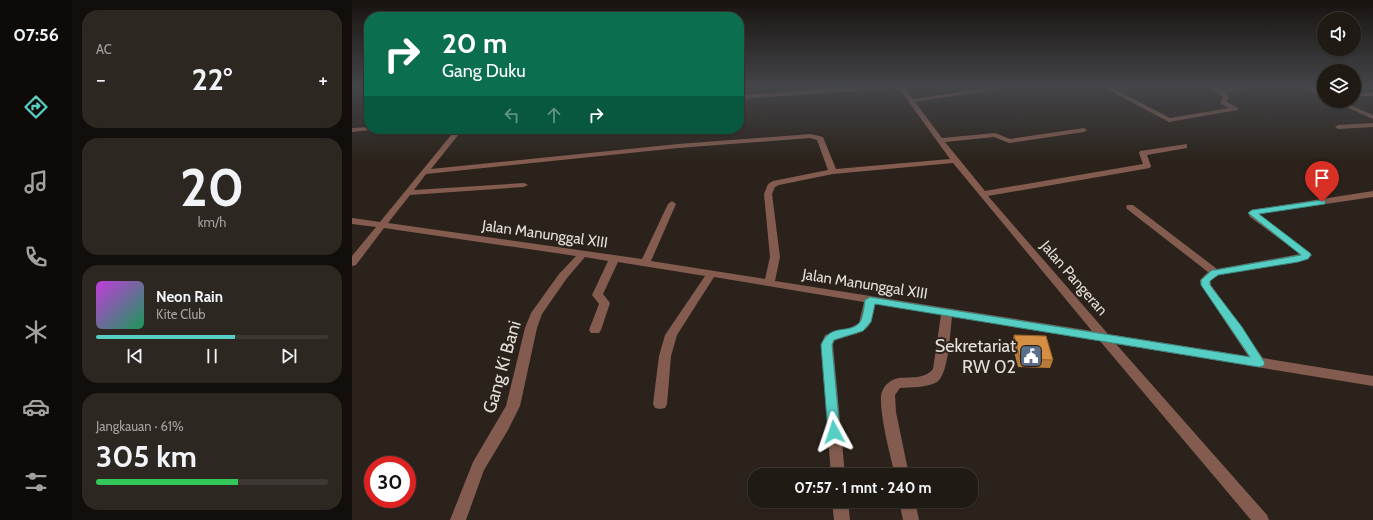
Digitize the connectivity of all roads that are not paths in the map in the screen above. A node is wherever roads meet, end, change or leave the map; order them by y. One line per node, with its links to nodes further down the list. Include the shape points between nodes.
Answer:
1 (919, 111): 12 (street, Jalan Pangeran)
2 (1152, 111): 3 (street, via 1169,120)
3 (1222, 111)
4 (1360, 111): 5 (street)
5 (1373, 117)
6 (1373, 125): 7 (street)
7 (1338, 127)
8 (364, 129): 9 (street)
9 (352, 130)
10 (1084, 130): 12 (street, via 1009,141 995,135)
11 (456, 134): 15 (street)
12 (940, 140): 14 (street, Jalan Pangeran)
13 (1184, 146): 19 (street, via 1143,153 1147,166)
14 (955, 161): 16 (street); 19 (street, Jalan Pangeran)
15 (424, 172): 16 (street, via 678,146 811,136 820,138); 18 (street)
16 (833, 172): 31 (street, via 776,182 771,186 768,194 775,257)
17 (524, 185): 18 (street)
18 (407, 193): 24 (street)
19 (983, 194): 35 (street, Jalan Pangeran)
20 (1371, 196): 29 (street, via 1254,212 1253,215 1307,255 1298,259)
21 (672, 204): 28 (street)
22 (1130, 207): 29 (street)
23 (352, 221): 24 (street, Jalan Manunggal XIII)
24 (382, 225): 25 (street, Jalan Manunggal XIII); 27 (street)
25 (584, 254): 26 (street, Jalan Manunggal XIII); 43 (street, Gang Ki Bani, via 563,276 537,313 531,328 513,406 478,466)
26 (614, 259): 28 (street, Jalan Manunggal XIII); 34 (street, via 596,295 606,303)
27 (352, 263)
28 (645, 264): 30 (street, Jalan Manunggal XIII)
29 (1215, 272): 36 (street, via 1205,280 1206,285)
30 (711, 274): 31 (street, Jalan Manunggal XIII); 38 (street, via 671,335 665,356)
31 (769, 283): 32 (street, Jalan Manunggal XIII)
32 (870, 300): 33 (street, Jalan Manunggal XIII); 39 (street, via 866,322 860,328 829,338 827,345)
33 (948, 312): 35 (street, Jalan Manunggal XIII); 40 (street, via 939,370 933,378 919,382 897,383 888,395)
34 (595, 330)
35 (1104, 337): 36 (street, Jalan Manunggal XIII); 46 (street, Jalan Pangeran)
36 (1259, 363): 37 (street, Jalan Manunggal XIII)
37 (1373, 381)
38 (660, 404)
39 (837, 468)
40 (901, 468)
41 (841, 508): 44 (street)
42 (908, 508): 45 (street)
43 (458, 520)
44 (842, 520)
45 (911, 520)
46 (1261, 520)

